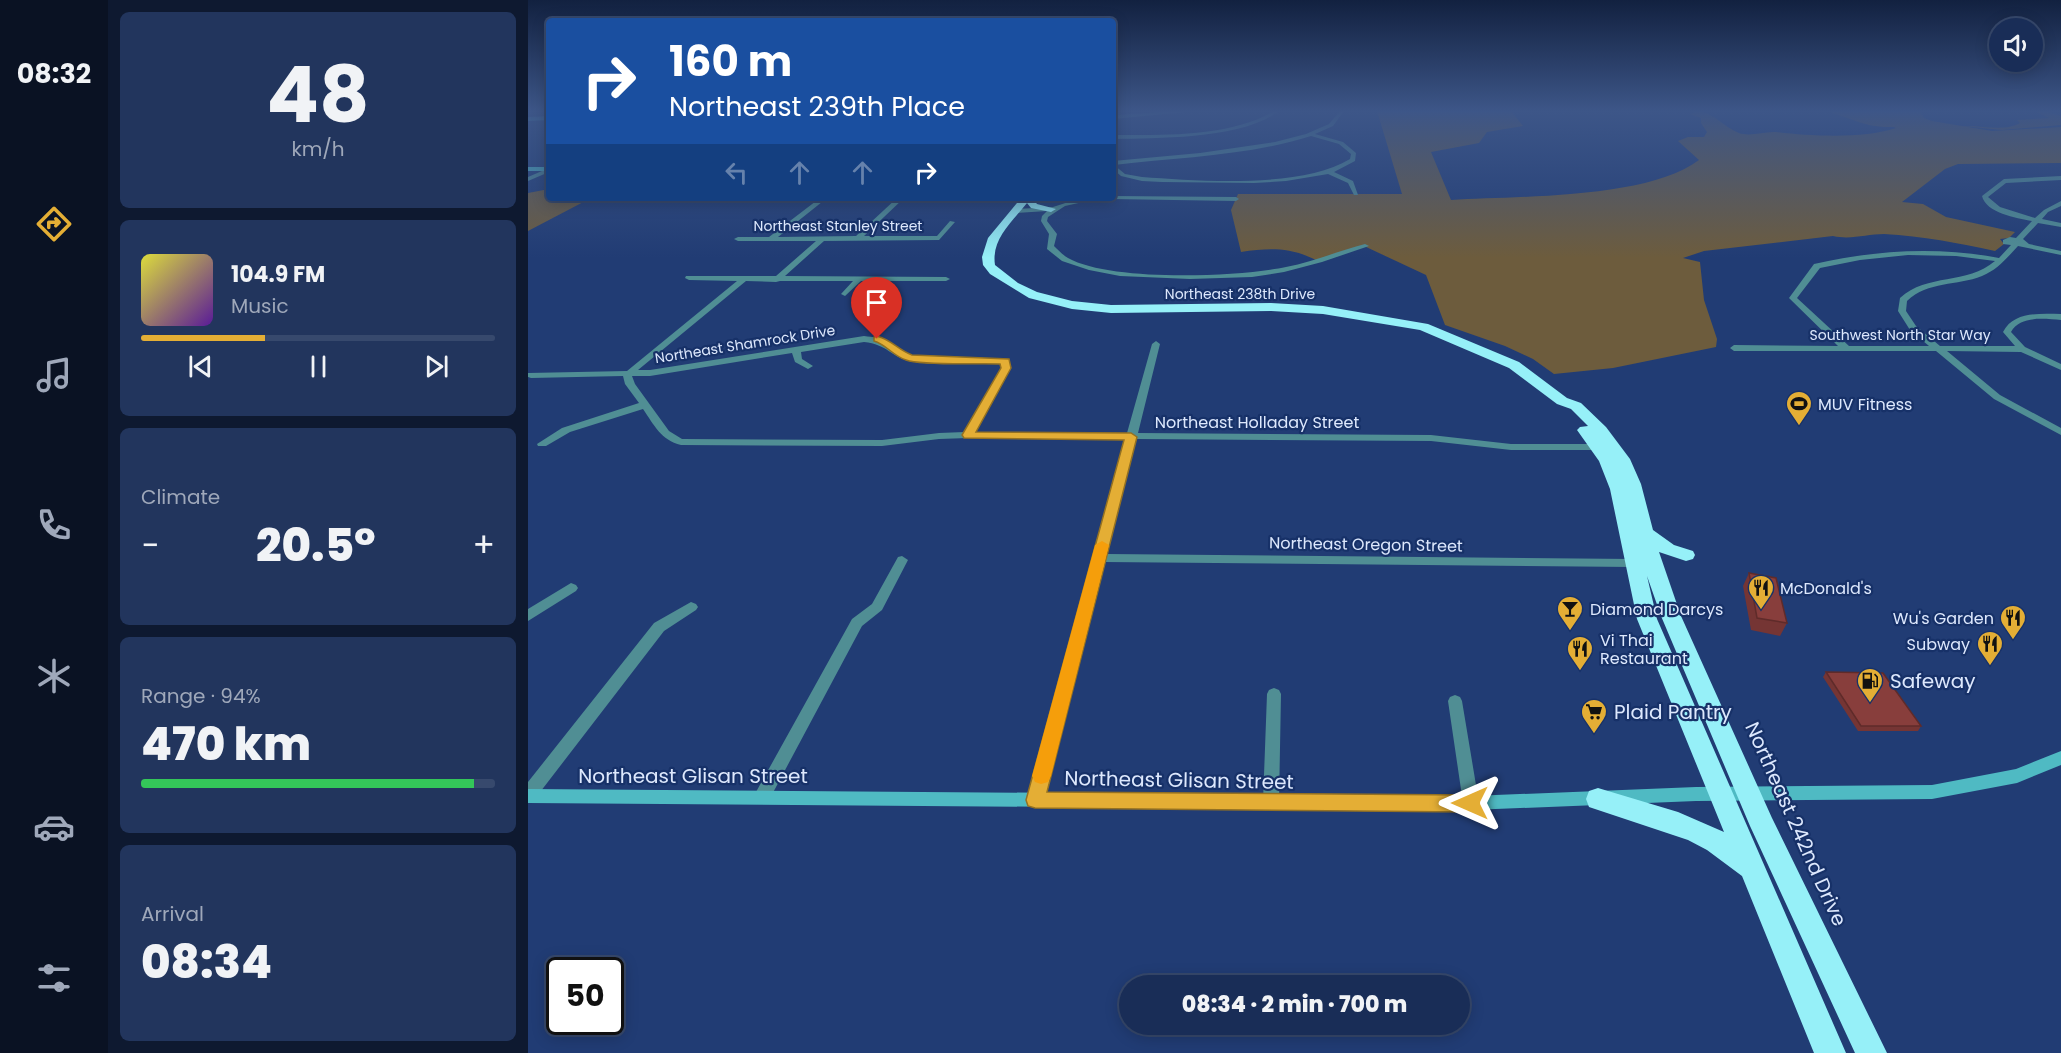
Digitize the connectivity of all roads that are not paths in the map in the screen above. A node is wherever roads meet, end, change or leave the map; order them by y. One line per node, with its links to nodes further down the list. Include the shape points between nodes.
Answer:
1 (1154, 160): 3 (street)
2 (1352, 160): 8 (street)
3 (1116, 165)
4 (1116, 167): 8 (street, via 1128,177 1151,180 1279,180)
5 (528, 169): 6 (main road)
6 (546, 171)
7 (546, 172): 10 (street)
8 (1331, 173): 11 (street, via 1351,182)
9 (2061, 178): 22 (street, via 2004,182 1984,197 1994,207)
10 (528, 180)
11 (1356, 194)
12 (1116, 198): 13 (street)
13 (1236, 200)
14 (820, 201): 26 (street)
15 (898, 201): 28 (street)
16 (1024, 201): 21 (highway, Northeast 238th Drive)
17 (1028, 201): 20 (highway, via 1036,207)
18 (1077, 201): 20 (street)
19 (2061, 203): 22 (street)
20 (1052, 209): 21 (street); 30 (street, via 1043,218 1051,230 1050,247 1056,255 1080,265 1130,274 1197,279 1240,276 1292,268)
21 (1015, 211): 55 (highway, Northeast 238th Drive, via 993,238 989,266 1002,279 1033,295 1111,309 1297,308 1394,321 1438,333 1514,365 1562,401)
22 (2037, 220): 24 (street); 29 (street)
23 (952, 222): 28 (street, Northeast Stanley Street, via 939,238)
24 (2061, 225)
25 (738, 238): 26 (street, Northeast Stanley Street)
26 (772, 238): 27 (street, Northeast Stanley Street)
27 (823, 238): 28 (street, Northeast Stanley Street); 36 (street)
28 (858, 238)
29 (2017, 243): 31 (street); 32 (street)
30 (1365, 246)
31 (2061, 254)
32 (2000, 260): 42 (street, via 1966,255 1889,255 1816,266 1793,298); 44 (street, via 1978,275 1917,289 1903,300 1902,311 1909,324)
33 (689, 278): 35 (street)
34 (946, 279): 37 (street)
35 (742, 280): 36 (street); 49 (street)
36 (776, 280): 37 (street)
37 (858, 280): 38 (street)
38 (845, 294)
39 (2061, 317): 45 (street, via 2026,318 2010,324 2009,336)
40 (1156, 344): 53 (street)
41 (1734, 348): 42 (street, Southwest North Star Way)
42 (1846, 348): 44 (street, Southwest North Star Way)
43 (796, 349): 46 (street, via 798,360); 49 (street, Northeast Shamrock Drive); 52 (street, Northeast Shamrock Drive, via 877,339 910,358 1005,361 1006,368)
44 (1938, 349): 45 (street, Southwest North Star Way); 51 (street, via 2009,405)
45 (2022, 349): 47 (street, Southwest North Star Way)
46 (808, 366)
47 (2061, 367)
48 (531, 375): 49 (street, Northeast Shamrock Drive)
49 (627, 375): 50 (street, Northeast Holladay Street)
50 (644, 405): 52 (street, Northeast Holladay Street, via 665,433 681,442 882,443); 54 (street, via 566,430)
51 (2061, 432)
52 (968, 435): 53 (street, Northeast Holladay Street)
53 (1131, 437): 55 (street, Northeast Holladay Street, via 1431,438 1511,447); 57 (street)
54 (543, 444)
55 (1607, 447): 56 (highway, Northeast 242nd Drive, via 1633,484); 59 (highway, Northeast 242nd Drive)
56 (1645, 533): 60 (highway, Northeast 242nd Drive); 60 (highway, via 1667,549 1686,555)
57 (1098, 558): 59 (street, Northeast Oregon Street); 71 (street)
58 (902, 560): 69 (street, via 877,607 857,622)
59 (1633, 563): 67 (highway, Northeast 242nd Drive, via 1647,619)
60 (1657, 577): 67 (highway, Northeast 242nd Drive)
61 (571, 588): 63 (street)
62 (691, 607): 68 (street, via 659,627)
63 (528, 616)
64 (1274, 694): 72 (street)
65 (1455, 701): 73 (street)
66 (2061, 758): 67 (main road, Northeast Glisan Street, via 2017,776 1932,792)
67 (1735, 794): 70 (main road, Northeast Glisan Street); 74 (highway, Northeast 242nd Drive); 76 (highway, Northeast 242nd Drive)
68 (528, 795): 69 (main road, Northeast Glisan Street)
69 (762, 797): 71 (main road, Northeast Glisan Street)
70 (1598, 799): 73 (main road, Northeast Glisan Street); 74 (highway, via 1718,842)
71 (1035, 800): 72 (main road, Northeast Glisan Street)
72 (1271, 802): 73 (main road, Northeast Glisan Street)
73 (1470, 803)
74 (1755, 874): 75 (highway, Northeast 242nd Drive)
75 (1830, 1053)
76 (1871, 1053)

